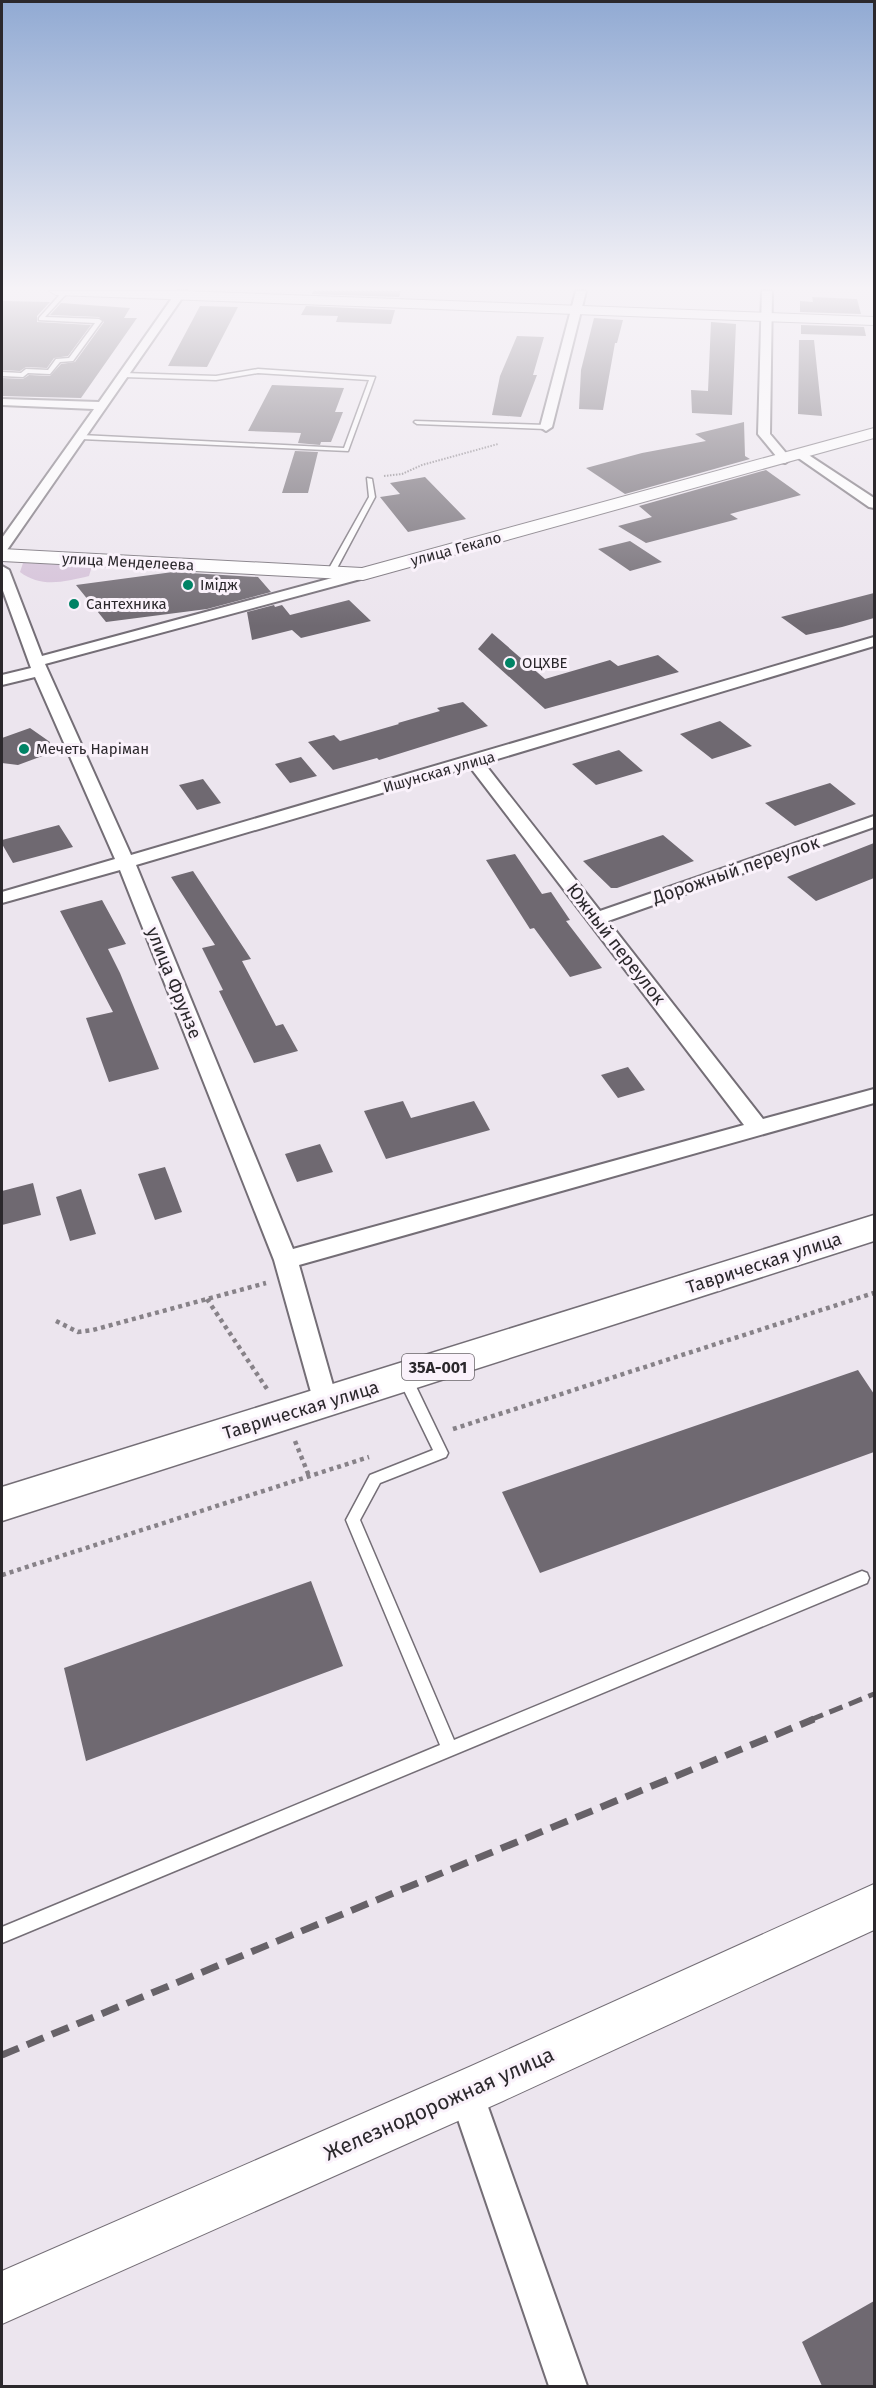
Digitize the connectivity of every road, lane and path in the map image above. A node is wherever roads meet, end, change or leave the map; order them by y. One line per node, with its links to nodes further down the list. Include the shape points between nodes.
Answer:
1 (13, 402): 6 (street)
2 (105, 402): 6 (street)
3 (364, 402): 10 (lane, via 346,450)
4 (552, 402): 8 (street)
5 (765, 402): 11 (street, via 764,434)
6 (103, 406): 10 (street)
7 (417, 422): 8 (lane)
8 (546, 427): 12 (path, via 541,432 402,474)
9 (874, 434): 11 (main road, улица Гекало)
10 (81, 437): 14 (street)
11 (793, 456): 13 (street); 18 (main road, улица Гекало)
12 (369, 479): 17 (lane, via 372,497)
13 (874, 504)
14 (2, 547)
15 (2, 555): 17 (main road, улица Менделеева)
16 (2, 570): 20 (street, улица Фрунзе)
17 (331, 572): 18 (main road, улица Менделеева)
18 (363, 574): 20 (street, улица Гекало)
19 (874, 641): 22 (street, Ишунская улица)
20 (38, 666): 21 (street, улица Гекало); 24 (street, улица Фрунзе)
21 (2, 680)
22 (474, 761): 24 (street, Ишунская улица); 26 (street, Южный переулок)
23 (874, 821): 26 (street, Дорожный переулок)
24 (126, 863): 25 (street, Ишунская улица); 30 (street, улица Фрунзе)
25 (2, 898)
26 (597, 918): 28 (street, Южный переулок)
27 (874, 1096): 28 (street)
28 (758, 1128): 30 (street)
29 (874, 1228): 33 (highway, Таврическая улица / 35А-001)
30 (288, 1268): 31 (path); 34 (street, улица Фрунзе)
31 (207, 1299): 32 (path, via 93,1330 78,1332); 35 (path, via 258,1372)
32 (56, 1321)
33 (405, 1378): 34 (highway, Таврическая улица / 35А-001); 39 (lane, via 441,1453 375,1479 352,1520)
34 (325, 1403): 35 (highway, Таврическая улица / 35А-001)
35 (283, 1416): 36 (path); 37 (highway, Таврическая улица / 35А-001)
36 (309, 1476)
37 (2, 1504)
38 (862, 1578): 39 (lane)
39 (450, 1749): 41 (lane)
40 (874, 1907): 42 (main road, Железнодорожная улица)
41 (2, 1935)
42 (466, 2093): 43 (main road, Железнодорожная улица); 44 (street)
43 (2, 2298)
44 (568, 2386)

